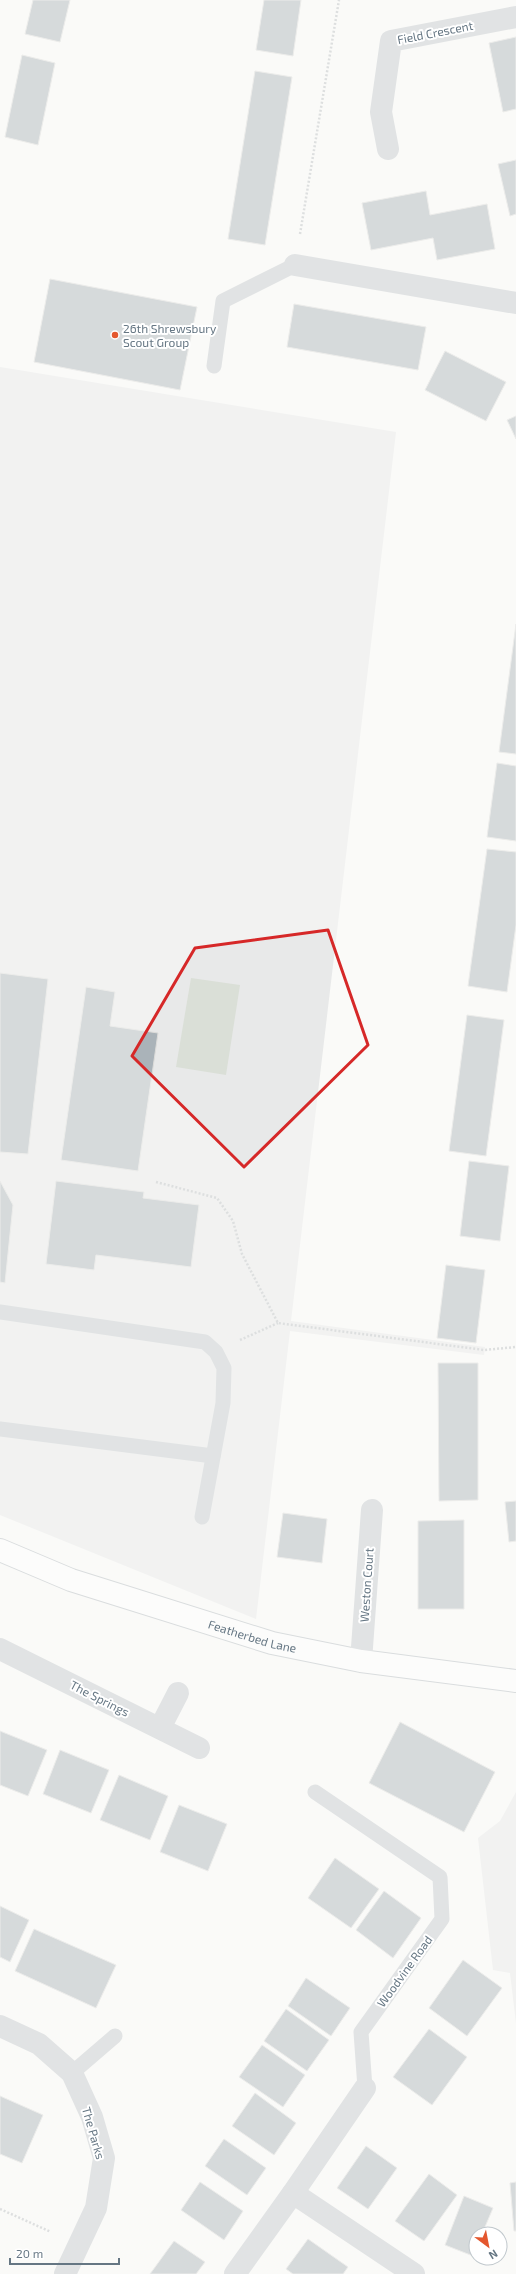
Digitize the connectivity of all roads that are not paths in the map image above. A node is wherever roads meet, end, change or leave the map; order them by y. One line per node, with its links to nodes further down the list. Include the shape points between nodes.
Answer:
1 (516, 17): 2 (street, Field Crescent, via 392,41 381,112)
2 (388, 149)
3 (295, 265): 4 (street); 5 (lane, via 223,301)
4 (516, 302)
5 (214, 366)
6 (0, 1312): 8 (lane, via 205,1342 216,1352 224,1368 223,1403)
7 (0, 1429): 8 (lane)
8 (213, 1456): 10 (lane)
9 (372, 1510): 13 (street, Weston Court)
10 (202, 1517)
11 (0, 1550): 13 (street, Featherbed Lane, via 71,1580 272,1642)
12 (0, 1649): 16 (street, The Springs)
13 (361, 1661): 14 (street, Featherbed Lane)
14 (516, 1681)
15 (178, 1693): 16 (street)
16 (160, 1728): 17 (street, The Springs)
17 (199, 1748)
18 (315, 1792): 22 (lane, Woodvine Road, via 440,1877 442,1919 361,2032)
19 (0, 2026): 21 (street, The Parks, via 39,2044)
20 (115, 2036): 21 (lane)
21 (72, 2073): 24 (street, The Parks, via 92,2117 104,2158 96,2208)
22 (365, 2088): 23 (street, Woodvine Road)
23 (293, 2193): 25 (street, Woodvine Road); 26 (street)
24 (65, 2274)
25 (235, 2274)
26 (414, 2274)

